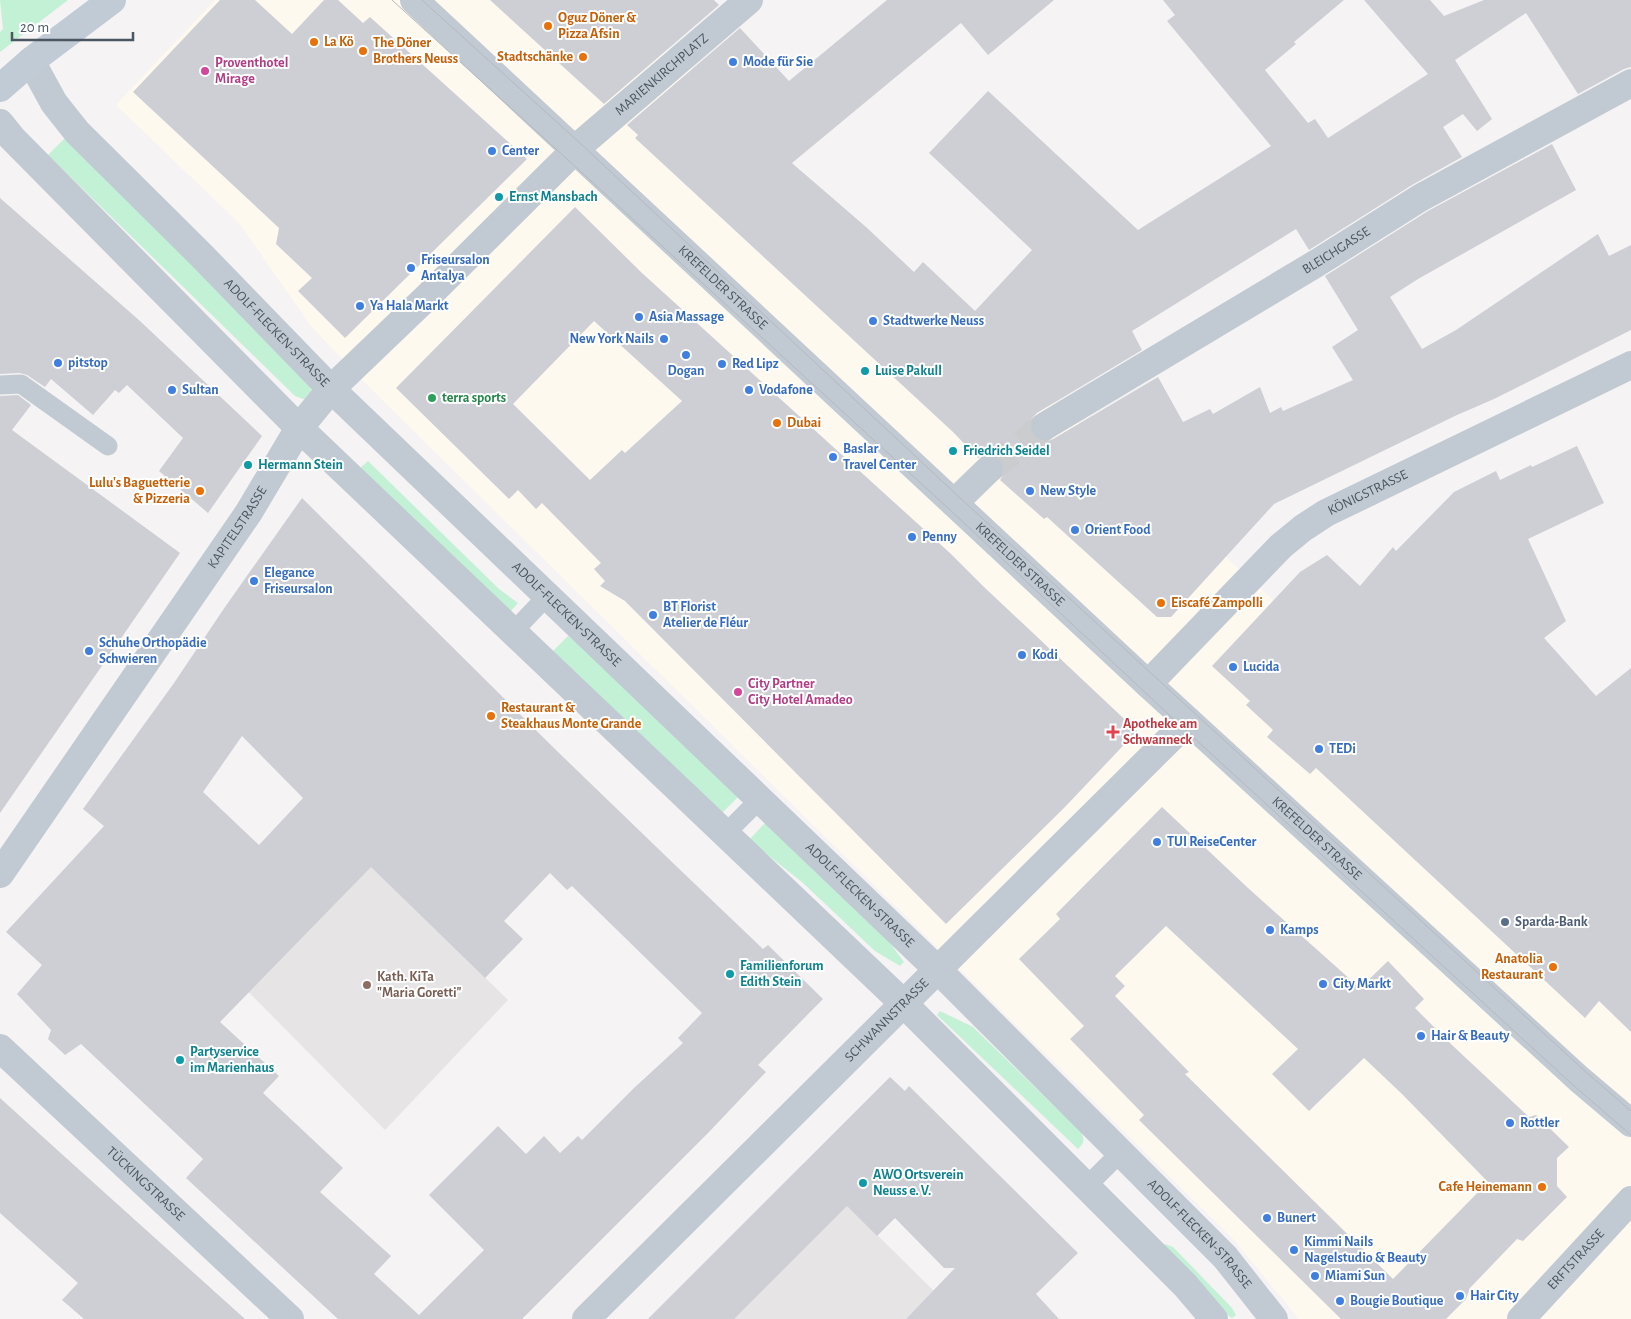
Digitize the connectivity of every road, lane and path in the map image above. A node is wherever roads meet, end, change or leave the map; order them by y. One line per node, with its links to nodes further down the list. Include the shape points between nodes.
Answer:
1 (112, 0): 4 (main road)
2 (414, 0): 8 (street, KREFELDER STRASSE)
3 (748, 0): 8 (street, MARIENKIRCHPLATZ)
4 (32, 61): 6 (main road); 11 (street, ADOLF-FLECKEN-STRASSE, via 54,103 77,132)
5 (1631, 83): 12 (street, BLEICHGASSE, via 1420,198)
6 (0, 88)
7 (0, 123): 13 (street)
8 (575, 150): 11 (street, KAPITELSTRASSE); 16 (street, KREFELDER STRASSE)
9 (1631, 365): 19 (street, KÖNIGSTRASSE, via 1326,513 1303,528 1281,546)
10 (0, 385): 14 (lane, via 21,384)
11 (331, 389): 13 (street, KAPITELSTRASSE); 17 (street, ADOLF-FLECKEN-STRASSE)
12 (1045, 426)
13 (299, 428): 18 (street); 23 (street, KAPITELSTRASSE, via 249,512)
14 (108, 446)
15 (989, 470): 16 (street)
16 (954, 503): 19 (street, KREFELDER STRASSE)
17 (547, 596): 18 (lane); 21 (street, ADOLF-FLECKEN-STRASSE)
18 (513, 632): 22 (street)
19 (1148, 684): 20 (street, KREFELDER STRASSE)
20 (1188, 721): 24 (street, SCHWANNSTRASSE); 27 (street, KREFELDER STRASSE, via 1579,1079)
21 (760, 799): 22 (lane); 24 (street, ADOLF-FLECKEN-STRASSE)
22 (725, 834): 25 (street)
23 (0, 874)
24 (938, 970): 25 (street, SCHWANNSTRASSE); 28 (street, ADOLF-FLECKEN-STRASSE)
25 (903, 1003): 29 (street); 32 (street, SCHWANNSTRASSE)
26 (0, 1048): 31 (street, TÜCKINGSTRASSE)
27 (1631, 1122)
28 (1120, 1153): 29 (lane); 34 (street, ADOLF-FLECKEN-STRASSE, via 1225,1257)
29 (1086, 1187): 33 (street, via 1185,1285)
30 (1631, 1200): 35 (street, ERFTSTRASSE)
31 (290, 1319)
32 (586, 1319)
33 (1214, 1319)
34 (1274, 1319)
35 (1521, 1319)

